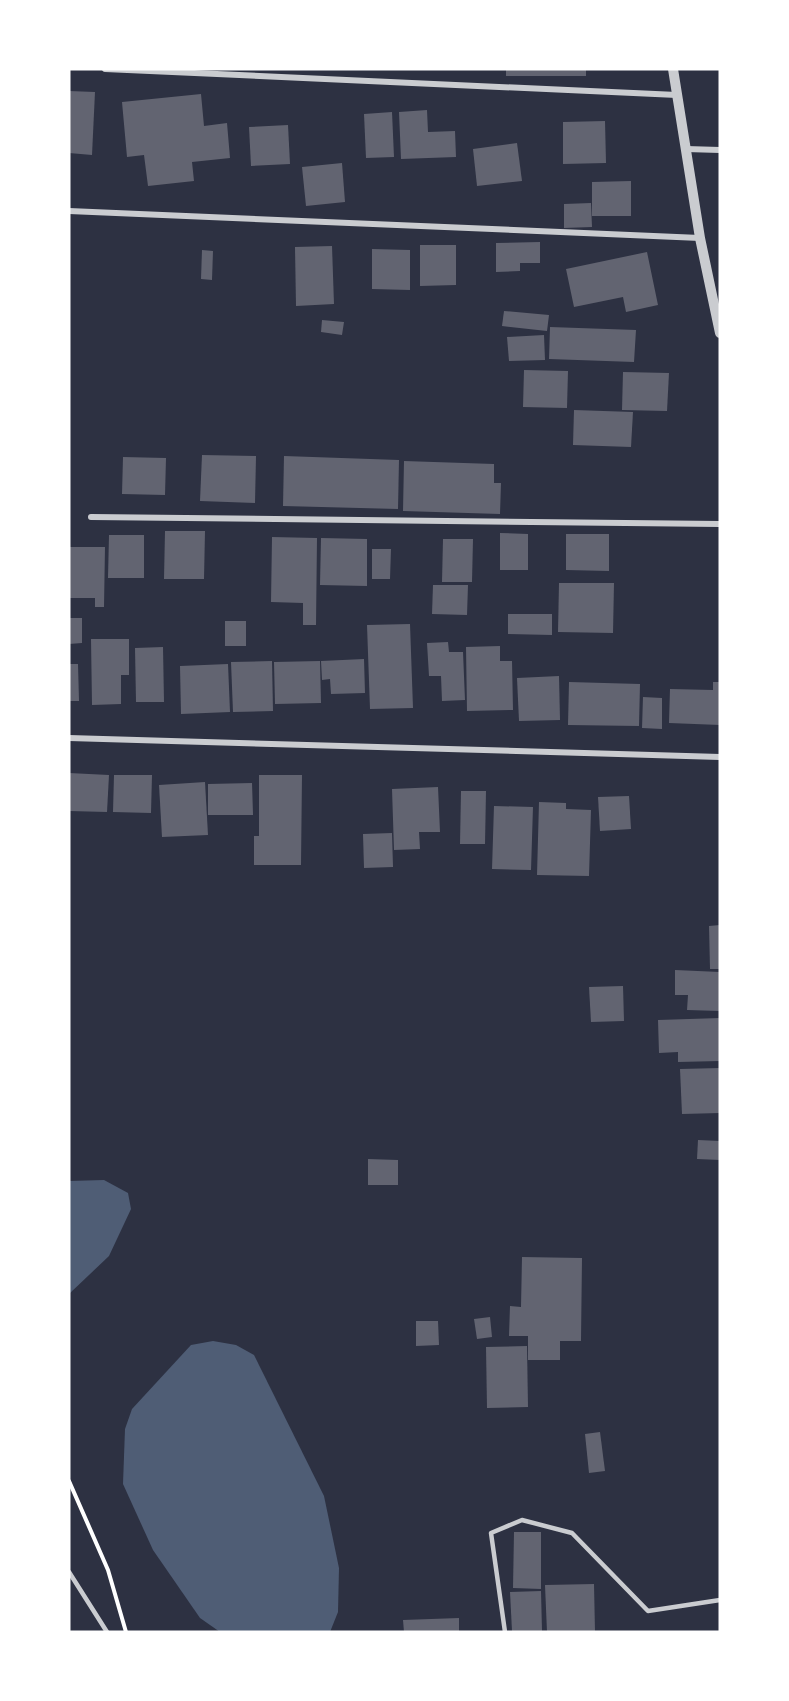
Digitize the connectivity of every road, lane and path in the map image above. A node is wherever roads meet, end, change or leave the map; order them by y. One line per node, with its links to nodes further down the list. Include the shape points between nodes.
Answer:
1 (105, 69): 3 (street)
2 (674, 69): 3 (street)
3 (677, 94): 4 (street)
4 (686, 149): 5 (street); 7 (street)
5 (720, 150)
6 (69, 211): 7 (street)
7 (700, 238): 8 (street)
8 (720, 333)
9 (91, 517): 10 (street)
10 (720, 524)
11 (69, 738): 12 (street)
12 (720, 757)
13 (69, 1481): 17 (path, via 108,1570)
14 (69, 1572): 16 (lane)
15 (720, 1600): 18 (lane, via 648,1611 572,1533 522,1520 491,1533)
16 (107, 1632)
17 (126, 1632)
18 (505, 1632)

